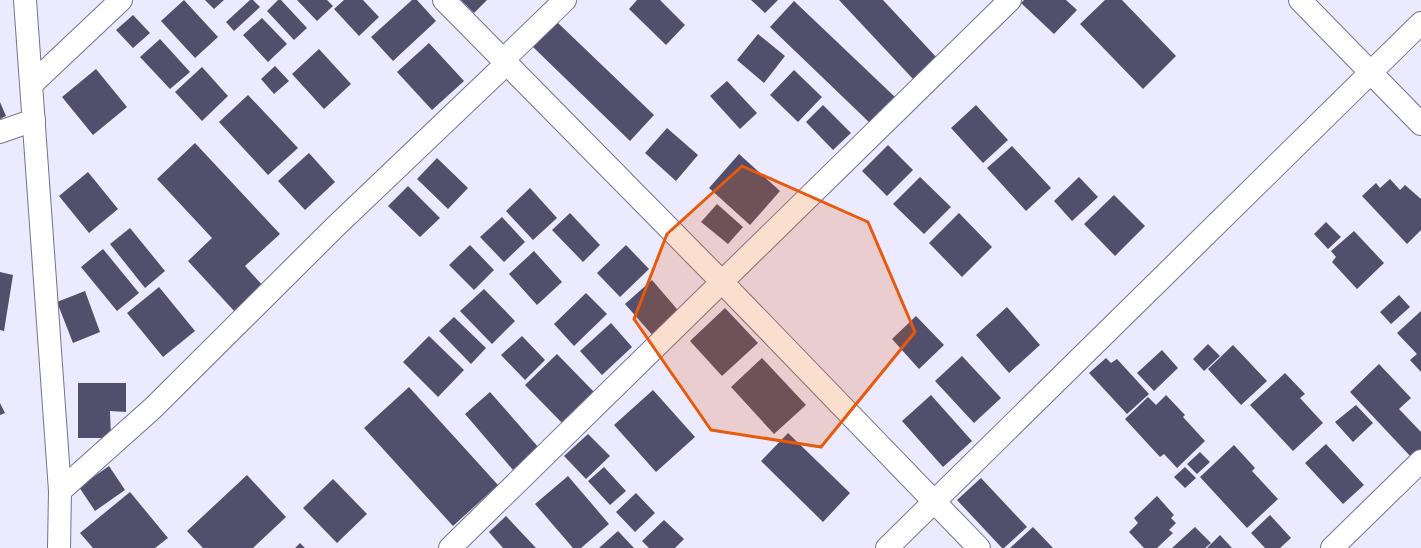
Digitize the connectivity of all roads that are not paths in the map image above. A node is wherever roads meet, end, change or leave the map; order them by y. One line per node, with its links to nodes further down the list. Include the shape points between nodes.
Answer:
1 (25, 0): 10 (street)
2 (121, 0): 10 (street)
3 (444, 0): 8 (street)
4 (565, 0): 8 (street)
5 (1010, 0): 14 (street)
6 (1300, 0): 9 (street)
7 (1421, 23): 9 (street)
8 (504, 62): 14 (street); 16 (street, via 153,408)
9 (1371, 73): 12 (street); 17 (street)
10 (32, 84): 11 (street)
11 (34, 120): 13 (street); 16 (street)
12 (1421, 124)
13 (0, 132)
14 (721, 281): 17 (street); 19 (street)
15 (1421, 461): 22 (street)
16 (60, 491): 18 (street)
17 (935, 502): 20 (street); 21 (street)
18 (59, 548)
19 (450, 548)
20 (887, 548)
21 (979, 548)
22 (1332, 548)

